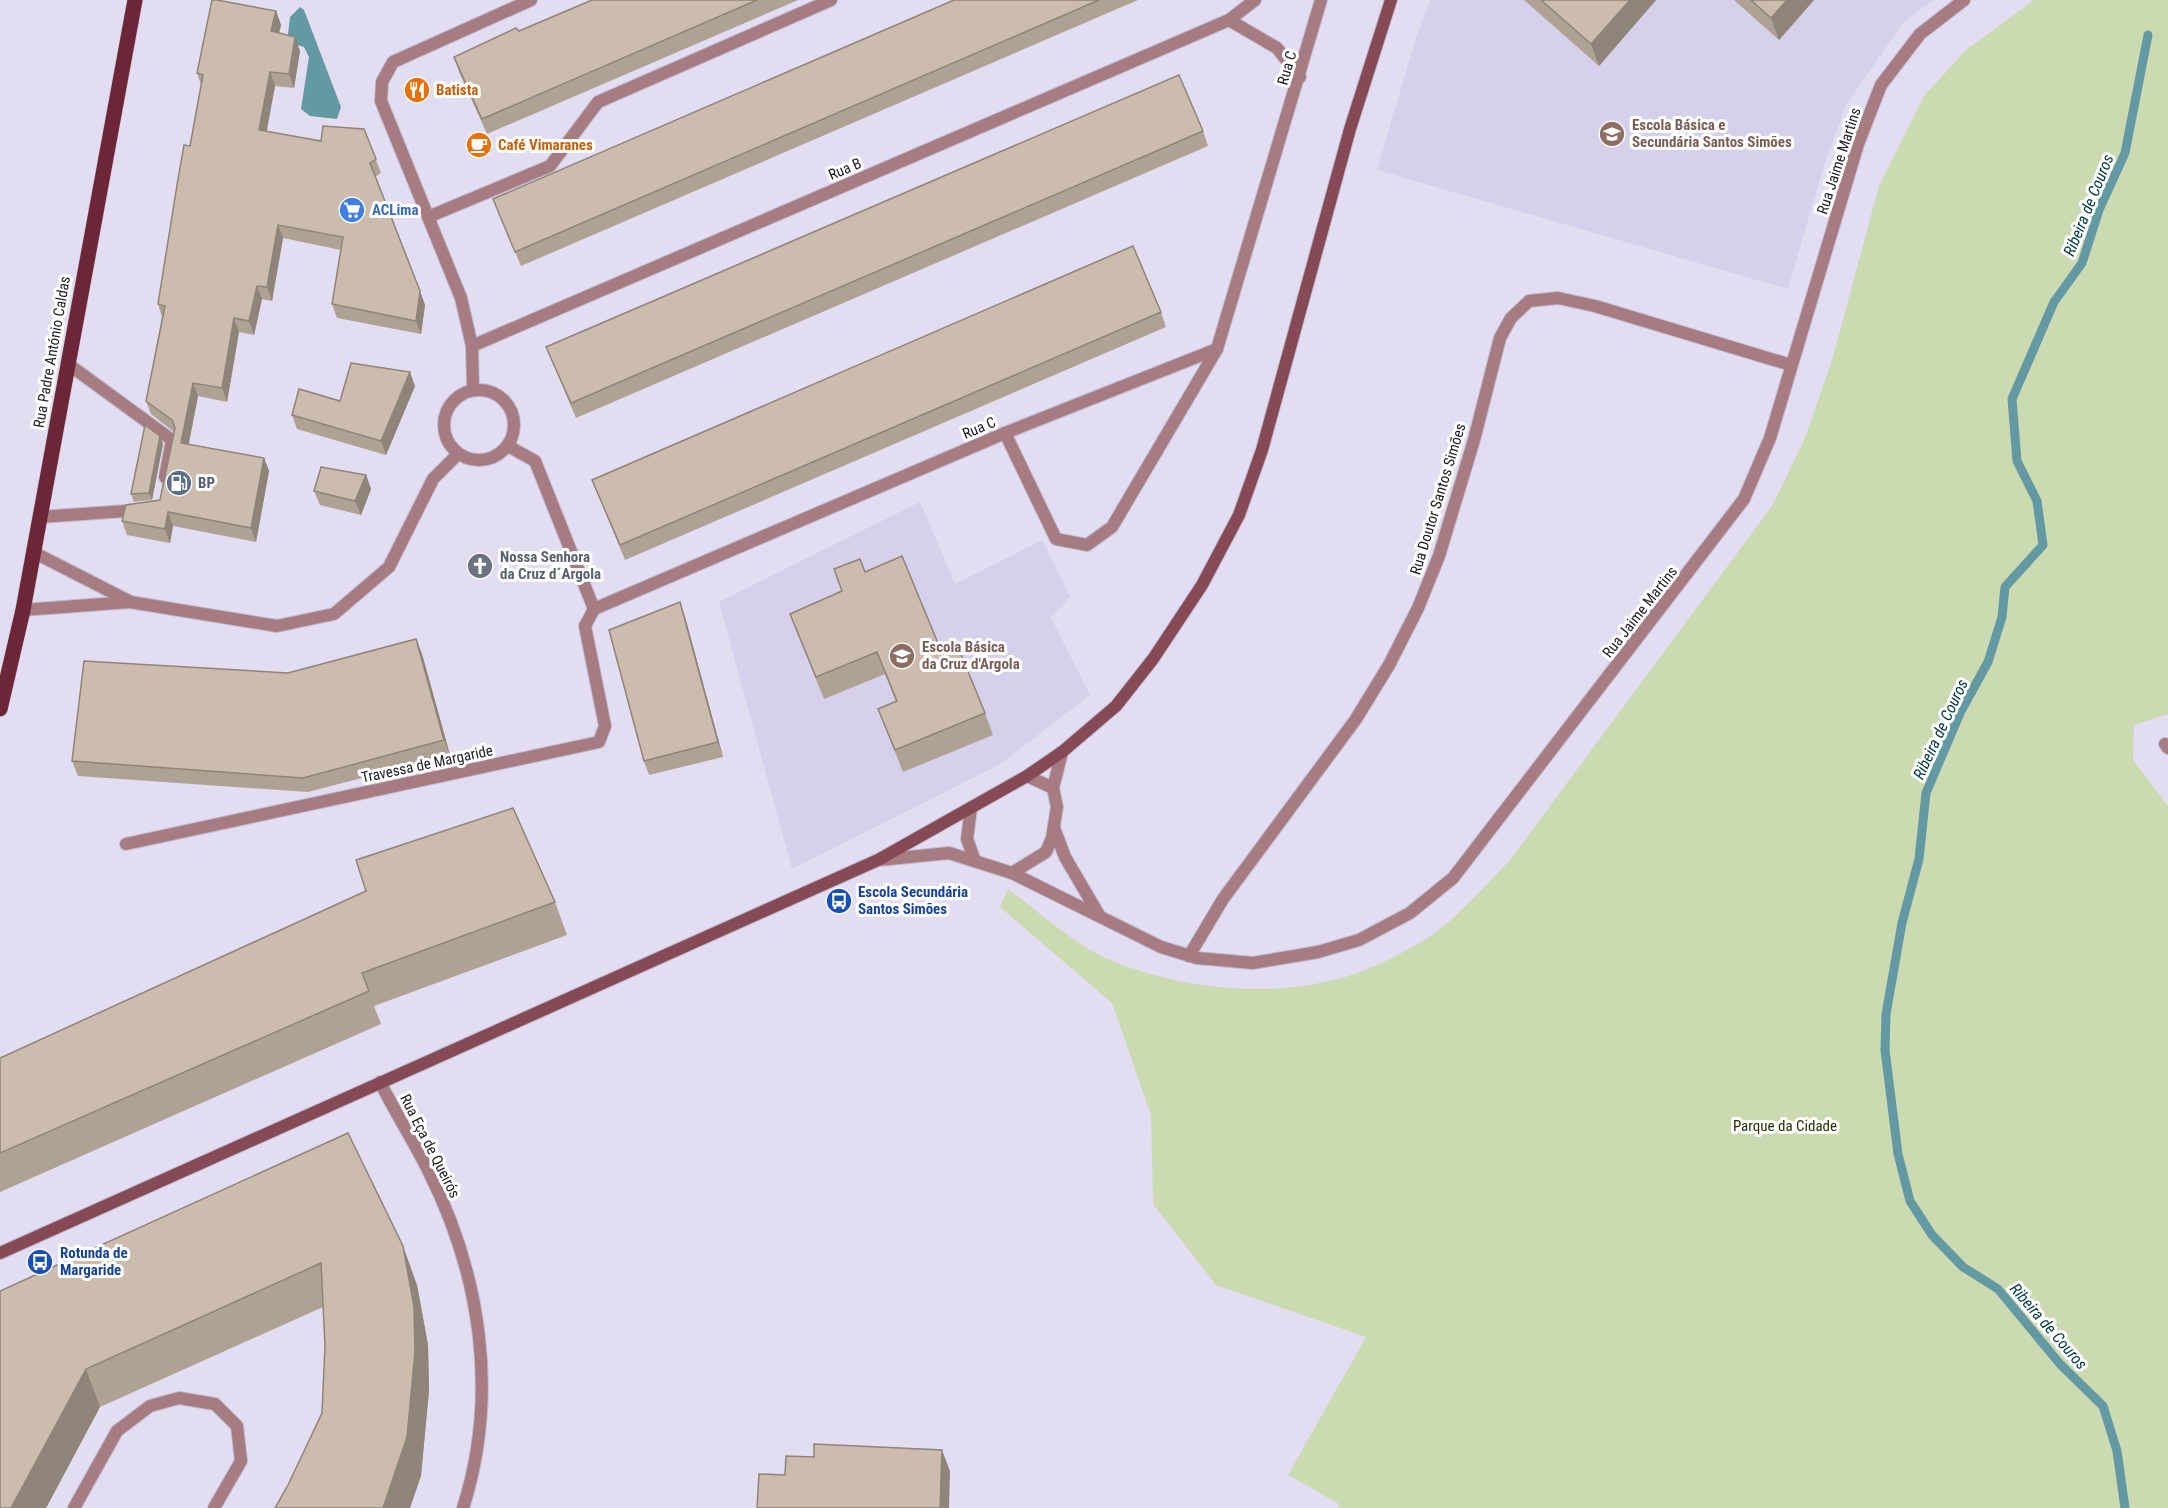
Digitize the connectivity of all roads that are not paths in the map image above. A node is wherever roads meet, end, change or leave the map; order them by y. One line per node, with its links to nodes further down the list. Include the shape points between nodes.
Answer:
1 (135, 0): 13 (main road, Rua Padre António Caldas)
2 (531, 0): 10 (street, via 393,62 382,82 381,101)
3 (831, 0): 10 (street, via 598,102 550,166)
4 (1255, 0): 8 (street, Rua B)
5 (1321, 0): 9 (street, Rua C)
6 (1391, 0): 27 (street, via 1350,129 1262,450 1239,515 1202,585 1152,659 1116,706)
7 (1964, 0): 14 (street, Rua Jaime Martins, via 1920,34 1881,85 1858,144)
8 (1229, 20): 9 (street, via 1277,48); 11 (street, Rua B)
9 (1300, 77): 12 (street, Rua C)
10 (429, 217): 11 (street, via 461,298)
11 (472, 346): 15 (street)
12 (1217, 349): 16 (street, Rua C); 16 (street, via 1113,527 1087,545 1056,539)
13 (68, 364): 19 (street, via 172,440); 21 (main road, Rua Padre António Caldas)
14 (1791, 365): 37 (street, Rua Jaime Martins, via 1770,438 1744,499 1453,878 1410,913 1359,940 1318,952 1253,963); 37 (street, Rua Doutor Santos Simões, via 1558,298 1529,301 1511,318 1500,338 1439,556 1408,627 1356,719 1223,899)
15 (473, 388): 17 (street, via 501,395 515,419); 18 (street, via 449,403 442,430)
16 (1005, 433): 24 (street, Rua C)
17 (508, 447): 18 (street, via 484,461); 24 (street, via 535,461)
18 (457, 454): 23 (street, via 433,479 389,567 334,614 277,627)
19 (164, 486)
20 (148, 509): 21 (street)
21 (40, 517): 22 (main road, Rua Padre António Caldas)
22 (33, 552): 23 (street); 25 (main road, Rua Padre António Caldas)
23 (130, 602): 25 (street)
24 (594, 609): 32 (street, Travessa de Margaride, via 585,626 605,726 598,742)
25 (23, 610): 26 (main road, Rua Padre António Caldas)
26 (0, 709)
27 (1062, 752): 28 (street); 29 (street)
28 (1027, 776): 29 (street); 30 (street)
29 (1053, 788): 31 (street, via 1057,807)
30 (971, 808): 33 (street); 34 (street, via 967,839)
31 (1054, 828): 35 (street, via 1046,852); 36 (street, via 1065,856)
32 (126, 844)
33 (878, 860): 34 (street, via 949,853); 38 (street)
34 (975, 861): 35 (street)
35 (1012, 873): 36 (street, Rua Jaime Martins)
36 (1100, 916): 37 (street, Rua Jaime Martins)
37 (1189, 956)
38 (380, 1082): 39 (street); 42 (street, Rua Eça de Queirós, via 450,1218 468,1272 481,1331 477,1447)
39 (0, 1253)
40 (74, 1508): 41 (street, via 117,1431 150,1406 179,1398 215,1404 237,1426 241,1461)
41 (214, 1508)
42 (463, 1508)

